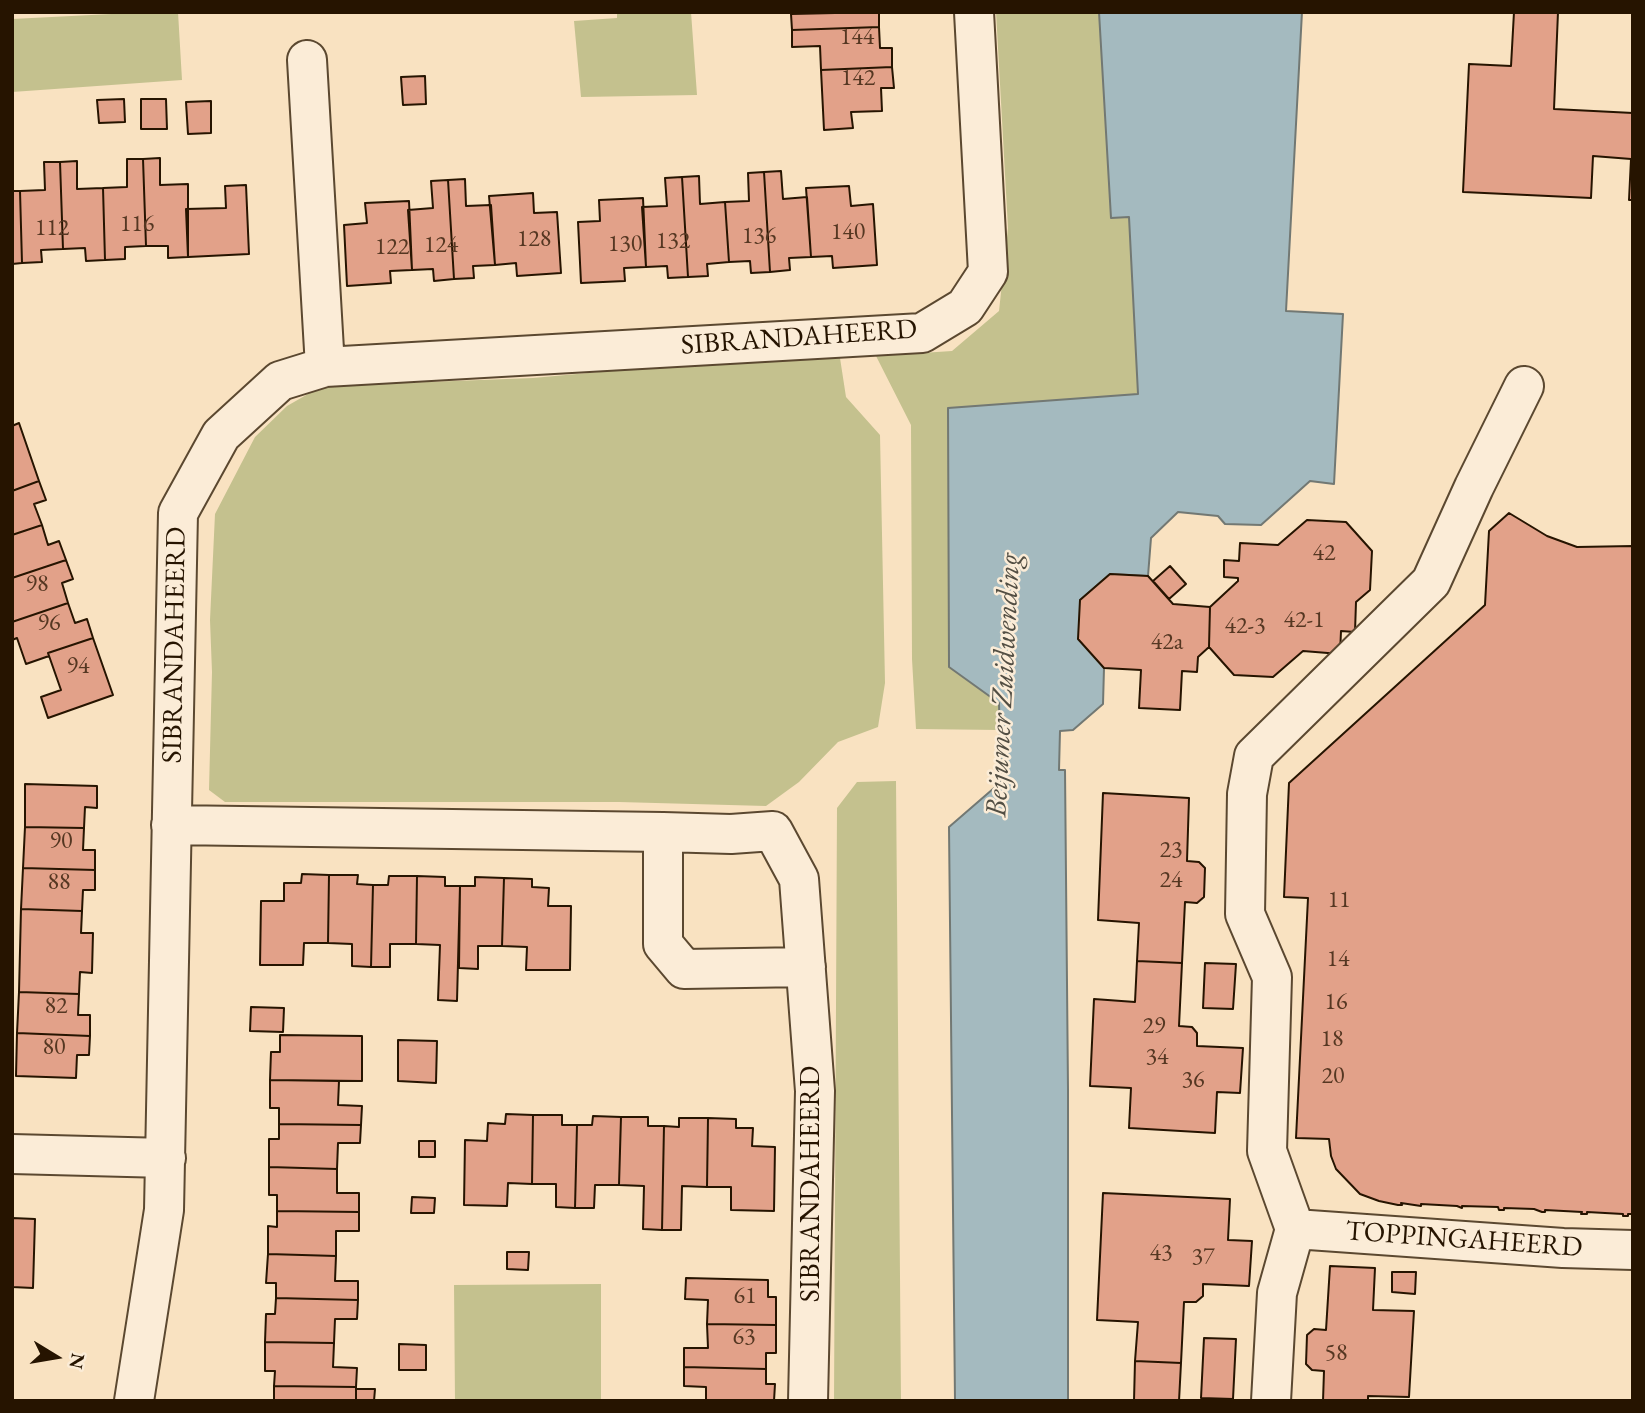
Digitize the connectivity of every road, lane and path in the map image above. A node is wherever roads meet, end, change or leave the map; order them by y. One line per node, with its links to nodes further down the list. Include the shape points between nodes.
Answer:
1 (974, 12): 3 (street, SIBRANDAHEERD, via 988,272 964,307 922,333)
2 (307, 60): 3 (street)
3 (325, 367): 5 (street, SIBRANDAHEERD, via 279,381 221,435 178,513)
4 (1524, 386): 10 (street, via 1431,582 1254,756 1247,794 1245,914 1272,977 1267,1151)
5 (172, 825): 6 (street, SIBRANDAHEERD); 9 (street, SIBRANDAHEERD)
6 (663, 832): 7 (street, SIBRANDAHEERD, via 773,831 799,879); 7 (street, via 663,944 684,969)
7 (806, 967): 13 (street, SIBRANDAHEERD, via 815,1091)
8 (12, 1154): 9 (street)
9 (166, 1158): 12 (street, SIBRANDAHEERD, via 163,1210)
10 (1295, 1229): 11 (street, TOPPINGAHEERD); 14 (street, via 1277,1293)
11 (1633, 1250)
12 (134, 1401)
13 (808, 1401)
14 (1271, 1401)

